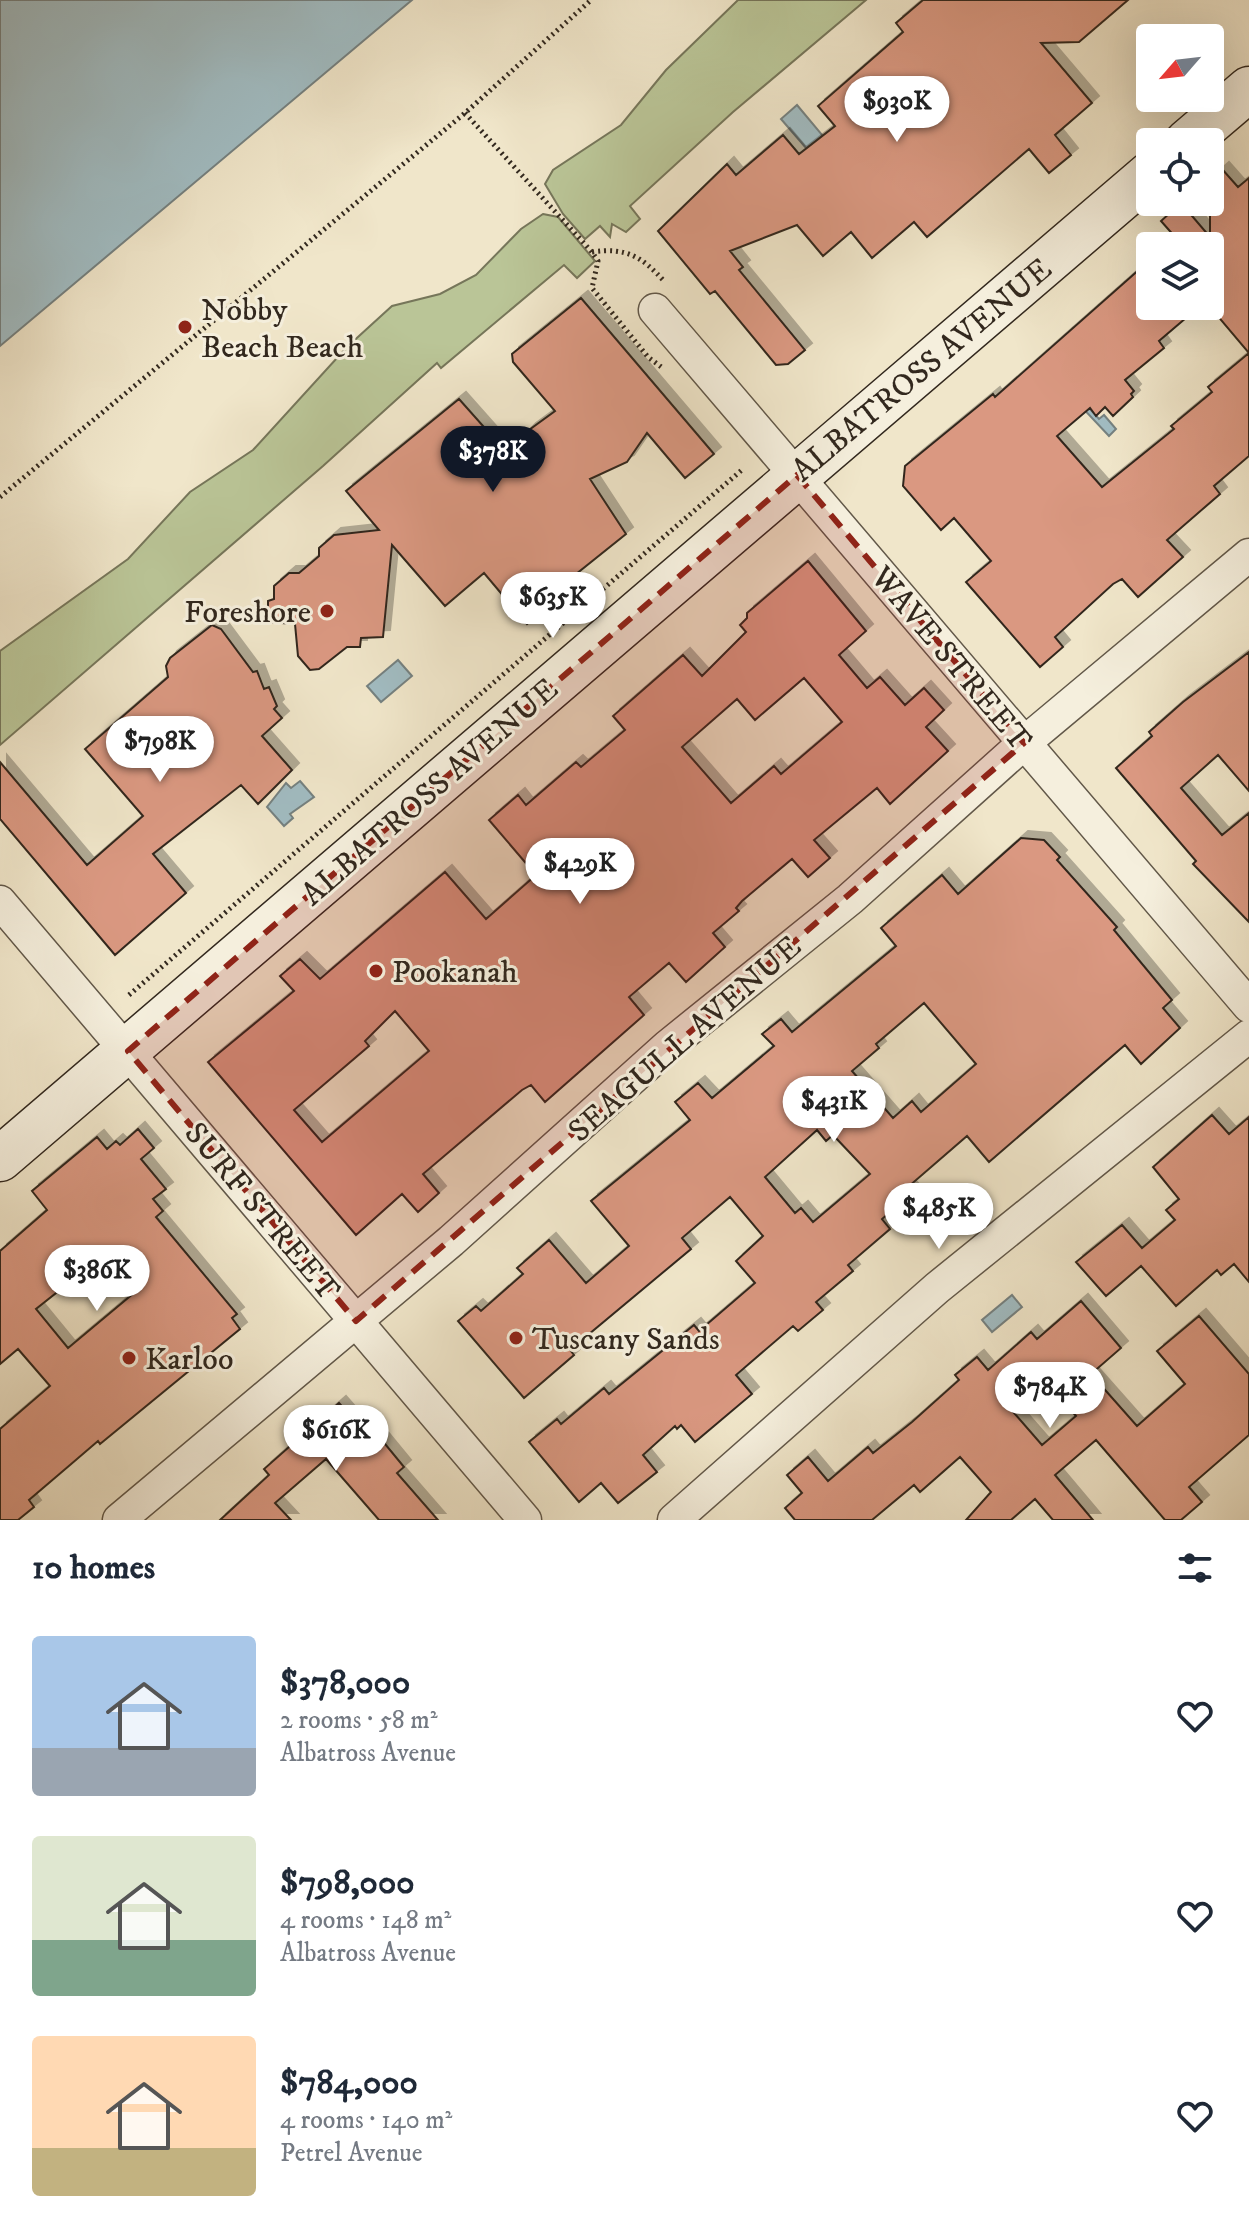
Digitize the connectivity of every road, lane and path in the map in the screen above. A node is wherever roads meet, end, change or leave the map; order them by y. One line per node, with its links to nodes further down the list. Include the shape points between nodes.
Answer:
1 (591, 0): 3 (path)
2 (1249, 89): 4 (street)
3 (465, 113): 6 (path); 10 (path)
4 (1203, 128)
5 (1136, 186): 9 (street, ALBATROSS AVENUE)
6 (592, 252)
7 (655, 310): 9 (street, WAVE STREET)
8 (743, 469): 14 (path, ALBATROSS AVENUE)
9 (797, 475): 12 (street, WAVE STREET); 17 (street, ALBATROSS AVENUE)
10 (0, 497)
11 (1249, 555): 12 (street, SEAGULL AVENUE)
12 (1024, 743): 15 (street, WAVE STREET); 19 (street, SEAGULL AVENUE, via 850,899 668,1046)
13 (0, 902): 17 (street, SURF STREET)
14 (129, 995)
15 (1249, 1006)
16 (1249, 1036): 22 (street, via 937,1288)
17 (128, 1051): 18 (street, ALBATROSS AVENUE); 19 (street, SURF STREET)
18 (0, 1159)
19 (356, 1321): 20 (street, SEAGULL AVENUE); 21 (street, SURF STREET)
20 (119, 1520)
21 (525, 1520)
22 (674, 1520)

